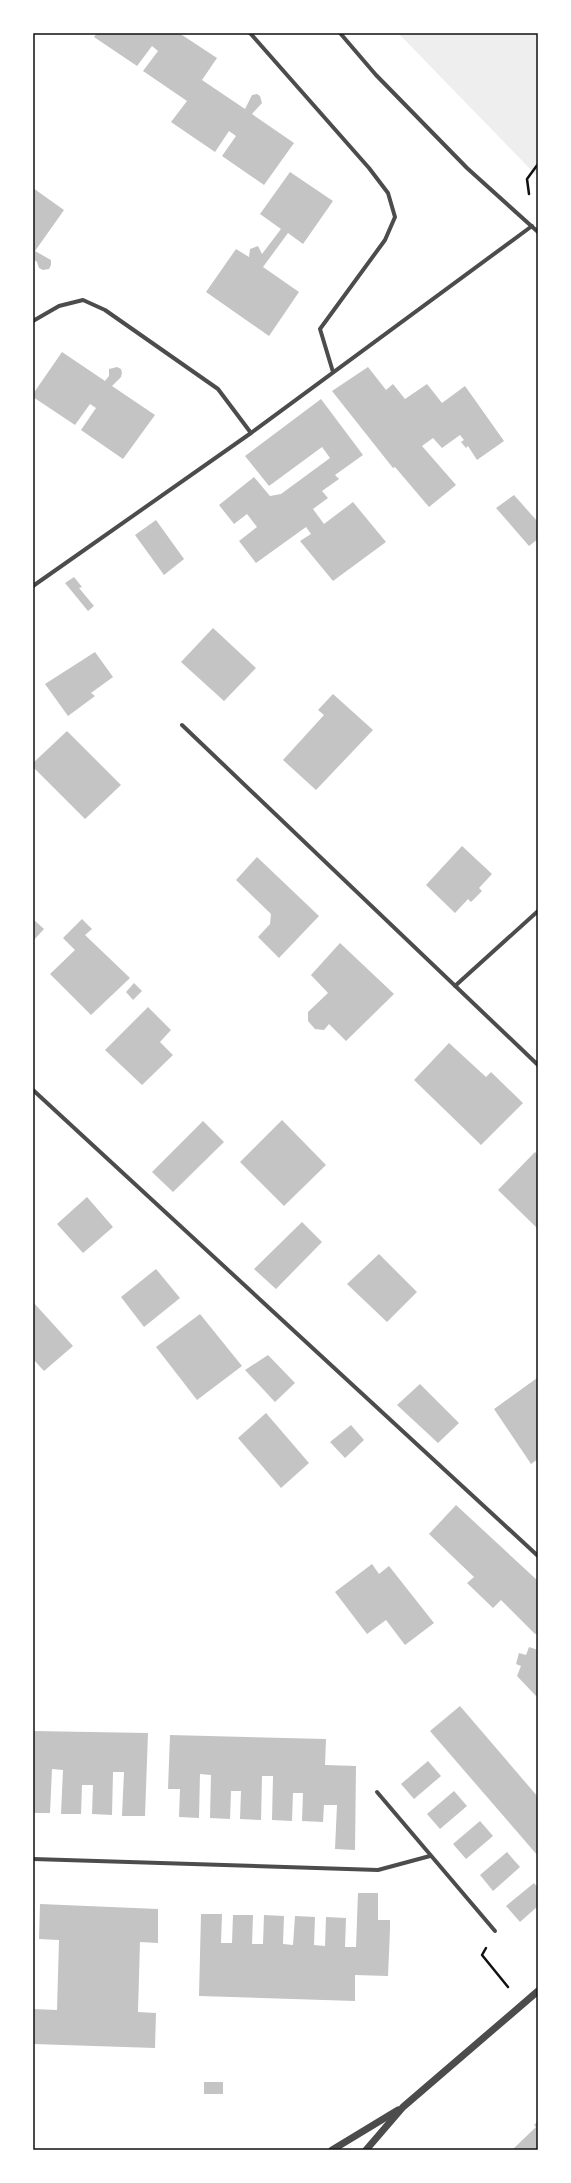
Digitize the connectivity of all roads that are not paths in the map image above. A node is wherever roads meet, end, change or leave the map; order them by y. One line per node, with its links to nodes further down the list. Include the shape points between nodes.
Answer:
1 (250, 33): 6 (street, via 369,168 388,193 395,217 385,240 320,329)
2 (340, 33): 3 (street, via 376,75 467,168)
3 (532, 226): 4 (street); 6 (street)
4 (538, 232)
5 (33, 321): 7 (street, via 59,306 83,300 105,310 218,389)
6 (333, 372): 7 (street)
7 (251, 433): 8 (street)
8 (33, 586)
9 (182, 724): 11 (street)
10 (538, 911): 11 (street)
11 (455, 986): 12 (street)
12 (538, 1065)
13 (33, 1090): 14 (street)
14 (538, 1556)
15 (377, 1792): 16 (street)
16 (430, 1856): 17 (street, via 378,1870); 18 (street)
17 (33, 1859)
18 (495, 1931)
19 (538, 1991): 20 (street)
20 (403, 2107): 21 (street); 22 (street)
21 (332, 2150)
22 (366, 2150)

